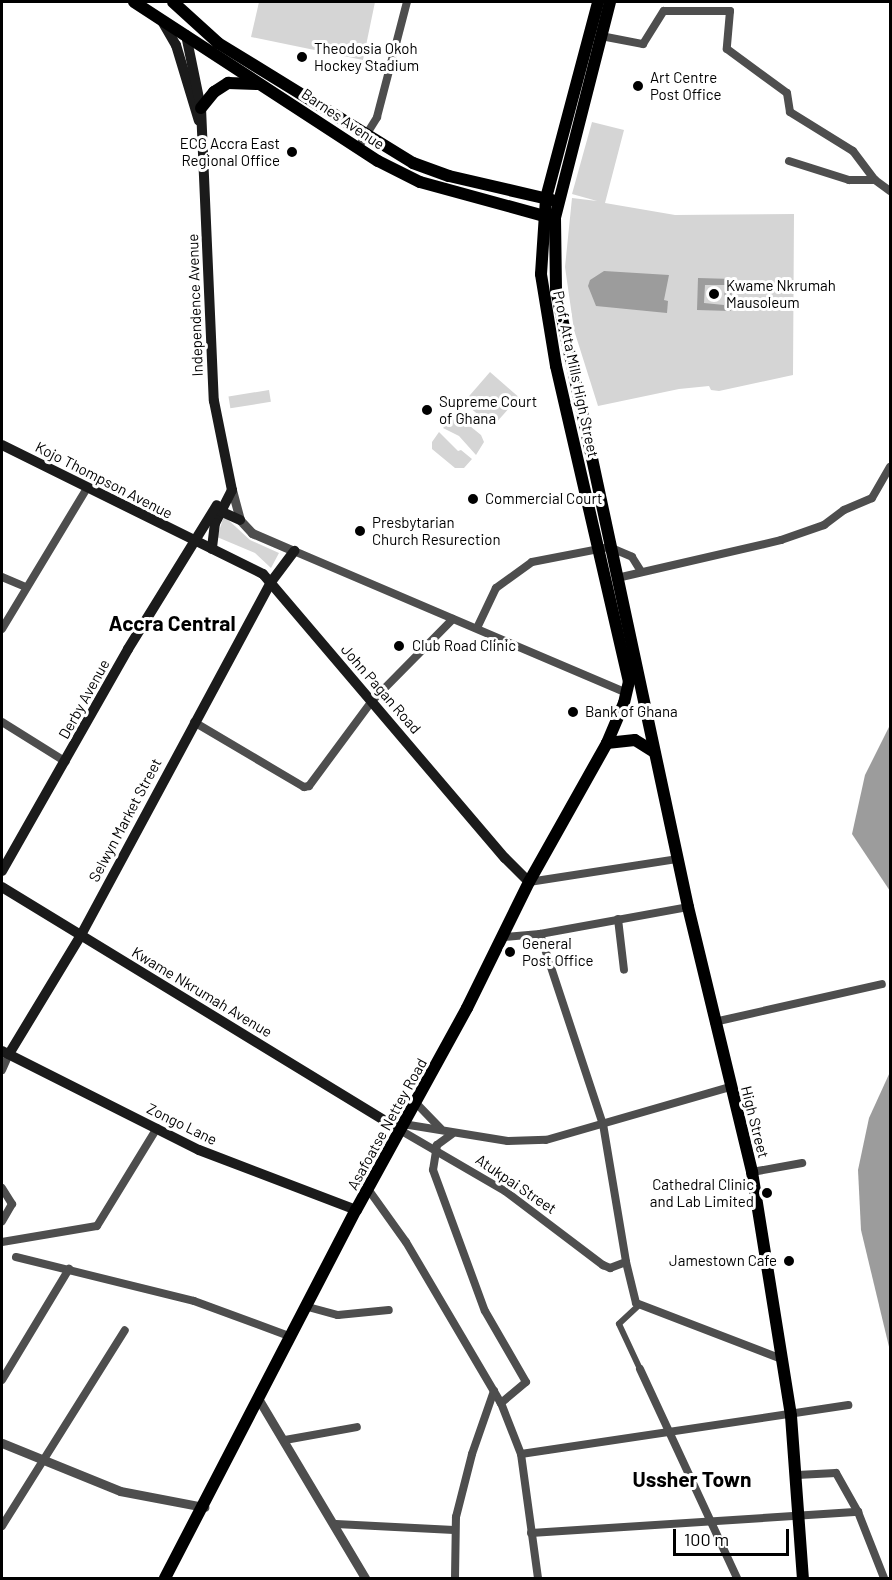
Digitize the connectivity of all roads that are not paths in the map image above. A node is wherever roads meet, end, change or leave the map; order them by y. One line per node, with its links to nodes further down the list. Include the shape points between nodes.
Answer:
1 (134, 2): 6 (main road, Barnes Avenue)
2 (171, 2): 7 (main road); 12 (main road, Barnes Avenue, via 218,42)
3 (407, 2): 12 (street, via 377,117)
4 (598, 2): 17 (main road, Prof. Atta Mills High Street)
5 (610, 2): 8 (main road, Prof. Atta Mills High Street)
6 (159, 16): 7 (main road, Barnes Avenue); 11 (main road, via 176,45)
7 (186, 35): 9 (main road, Barnes Avenue); 10 (main road)
8 (601, 36): 15 (street, via 643,44 664,11 730,11 727,50 787,93 790,112 862,159); 18 (main road, Prof. Atta Mills High Street)
9 (265, 85): 10 (main road, via 228,83); 13 (main road, Barnes Avenue)
10 (201, 108): 11 (main road)
11 (202, 127): 22 (main road, Independence Avenue, via 211,365 216,414)
12 (368, 133): 13 (street); 17 (main road, Barnes Avenue, via 429,170)
13 (358, 148): 19 (main road, Barnes Avenue, via 420,182)
14 (789, 161): 15 (street, via 849,180)
15 (875, 180): 16 (street)
16 (891, 191)
17 (546, 198): 18 (main road, Barnes Avenue); 19 (main road, Prof. Atta Mills High Street)
18 (559, 201): 19 (main road, Prof. Atta Mills High Street)
19 (549, 217): 27 (main road, Prof. Atta Mills High Street, via 559,309)
20 (2, 445): 23 (main road, Kojo Thompson Avenue)
21 (891, 467): 30 (street, via 872,498 844,510 824,525 781,540)
22 (231, 486): 24 (main road); 25 (street); 26 (main road)
23 (87, 488): 26 (main road, Kojo Thompson Avenue); 34 (street)
24 (220, 511): 25 (main road); 28 (main road)
25 (240, 520): 29 (street, via 263,541)
26 (193, 542): 28 (main road, John Pagan Road); 44 (main road, Derby Avenue)
27 (604, 548): 30 (street, via 632,557); 32 (main road, Prof. Atta Mills High Street); 36 (street, via 551,557 518,569 496,588); 38 (main road, Prof. Atta Mills High Street)
28 (212, 549): 33 (main road, John Pagan Road, via 253,568)
29 (294, 551): 33 (main road, Selwyn Market Street); 35 (street)
30 (640, 570): 32 (street)
31 (2, 577): 34 (street)
32 (617, 578): 38 (main road, Prof. Atta Mills High Street)
33 (271, 582): 39 (main road, John Pagan Road); 41 (main road, Selwyn Market Street)
34 (26, 587): 37 (street)
35 (453, 619): 36 (street); 39 (street)
36 (477, 628): 38 (street)
37 (2, 629)
38 (632, 685): 42 (main road, Asafoatse Nettey Road); 43 (main road, High Street)
39 (372, 701): 41 (street, via 307,787); 47 (main road, John Pagan Road, via 505,858)
40 (2, 722): 44 (street)
41 (194, 722): 52 (main road, Selwyn Market Street)
42 (607, 743): 43 (main road, via 635,740); 47 (main road, Asafoatse Nettey Road)
43 (654, 752): 45 (main road, High Street)
44 (66, 762): 46 (main road, Derby Avenue)
45 (678, 859): 47 (street); 49 (main road, High Street)
46 (2, 872)
47 (530, 882): 53 (main road, Asafoatse Nettey Road)
48 (2, 887): 52 (main road, Kwame Nkrumah Avenue)
49 (688, 907): 50 (street); 56 (main road, High Street)
50 (618, 919): 51 (street); 54 (street)
51 (540, 934): 53 (street); 61 (street)
52 (81, 935): 57 (main road, Selwyn Market Street); 62 (main road, Kwame Nkrumah Avenue)
53 (504, 937): 60 (main road, Asafoatse Nettey Road)
54 (624, 970)
55 (882, 984): 56 (street)
56 (714, 1022): 59 (main road, High Street)
57 (5, 1052): 58 (street, Selwyn Market Street); 63 (main road, Zongo Lane)
58 (2, 1070)
59 (730, 1088): 61 (street); 68 (main road, High Street)
60 (415, 1102): 62 (main road, Asafoatse Nettey Road); 64 (street)
61 (603, 1124): 65 (street, via 546,1140 508,1141); 75 (street)
62 (402, 1127): 64 (street); 66 (street, Atukpai Street); 70 (main road, Asafoatse Nettey Road)
63 (157, 1128): 71 (main road, Zongo Lane, via 199,1150); 73 (street, via 97,1226)
64 (441, 1129): 65 (street)
65 (452, 1134): 66 (street, via 441,1140)
66 (435, 1151): 75 (street, Atukpai Street, via 505,1191 603,1265 610,1268); 87 (street, via 433,1170 485,1311 526,1385)
67 (801, 1163): 68 (street)
68 (752, 1172): 82 (main road, High Street)
69 (2, 1188): 72 (street, via 12,1204)
70 (368, 1190): 71 (main road, Asafoatse Nettey Road); 85 (street, via 406,1242)
71 (356, 1210): 78 (main road, Asafoatse Nettey Road)
72 (2, 1221)
73 (2, 1242)
74 (16, 1257): 76 (street)
75 (626, 1262): 77 (street)
76 (69, 1269): 81 (street, via 214,1308); 84 (street)
77 (638, 1305): 82 (street); 83 (street, via 619,1324)
78 (308, 1306): 79 (street, via 338,1315); 81 (main road, Asafoatse Nettey Road)
79 (389, 1310)
80 (125, 1330): 95 (street)
81 (292, 1337): 86 (main road, Asafoatse Nettey Road)
82 (782, 1359): 89 (main road, High Street)
83 (640, 1369): 91 (street)
84 (2, 1380)
85 (494, 1391): 87 (street); 103 (street, via 472,1454)
86 (259, 1400): 92 (street); 97 (main road, Asafoatse Nettey Road)
87 (501, 1402): 94 (street)
88 (848, 1405): 89 (street)
89 (790, 1416): 91 (street); 96 (main road, High Street)
90 (357, 1427): 92 (street)
91 (672, 1433): 94 (street); 100 (street)
92 (285, 1440): 101 (street)
93 (2, 1443): 95 (street)
94 (521, 1454): 104 (street)
95 (43, 1460): 97 (street, via 120,1491); 102 (street)
96 (797, 1475): 98 (street, via 834,1471); 99 (main road, High Street)
97 (204, 1507): 105 (main road, Asafoatse Nettey Road)
98 (858, 1512): 99 (street); 111 (street)
99 (800, 1516): 100 (street); 110 (main road, High Street)
100 (711, 1520): 104 (street); 109 (street)
101 (336, 1524): 103 (street); 106 (street)
102 (2, 1526)
103 (454, 1530): 107 (street)
104 (531, 1533): 108 (street)
105 (165, 1578)
106 (365, 1578)
107 (455, 1578)
108 (538, 1578)
109 (737, 1578)
110 (803, 1578)
111 (884, 1578)

